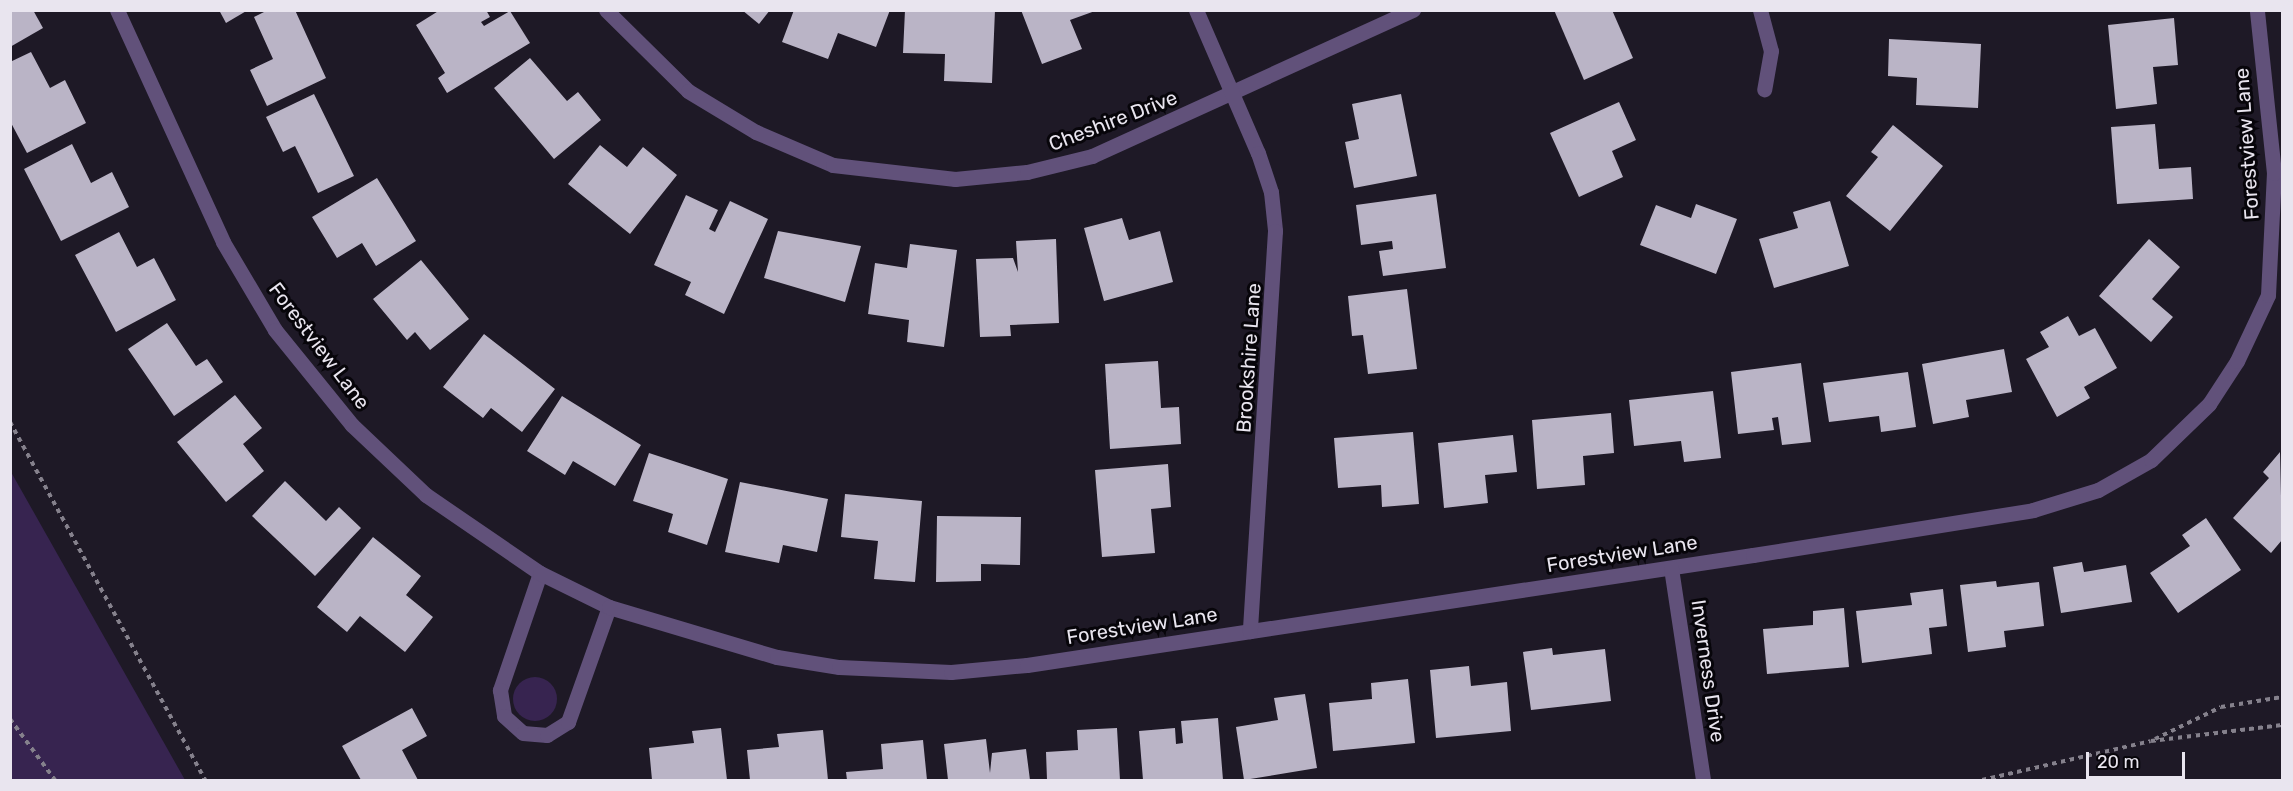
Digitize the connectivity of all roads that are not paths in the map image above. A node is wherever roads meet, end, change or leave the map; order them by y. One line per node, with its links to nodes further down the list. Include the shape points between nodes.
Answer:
1 (117, 10): 10 (street, Forestview Lane, via 223,242 275,330 323,393 388,461 426,495)
2 (606, 10): 8 (street, Cheshire Drive, via 663,70 747,127 833,165 916,177 994,177 1060,165)
3 (1196, 10): 8 (street, Brookshire Lane)
4 (1413, 10): 8 (street, Cheshire Drive)
5 (1760, 10): 7 (street, via 1771,51)
6 (2258, 10): 9 (street, Forestview Lane, via 2274,173 2268,295 2215,395 2171,443 2098,490 2033,510)
7 (1764, 89)
8 (1233, 95): 12 (street, Brookshire Lane, via 1272,192 1275,231)
9 (1671, 568): 12 (street, Forestview Lane); 13 (street, Inverness Drive)
10 (540, 573): 11 (street, Forestview Lane); 11 (street, via 500,690 504,716 523,733 547,735 568,722)
11 (609, 607): 12 (street, Forestview Lane, via 777,657 897,671 1027,665)
12 (1250, 631)
13 (1703, 780)

